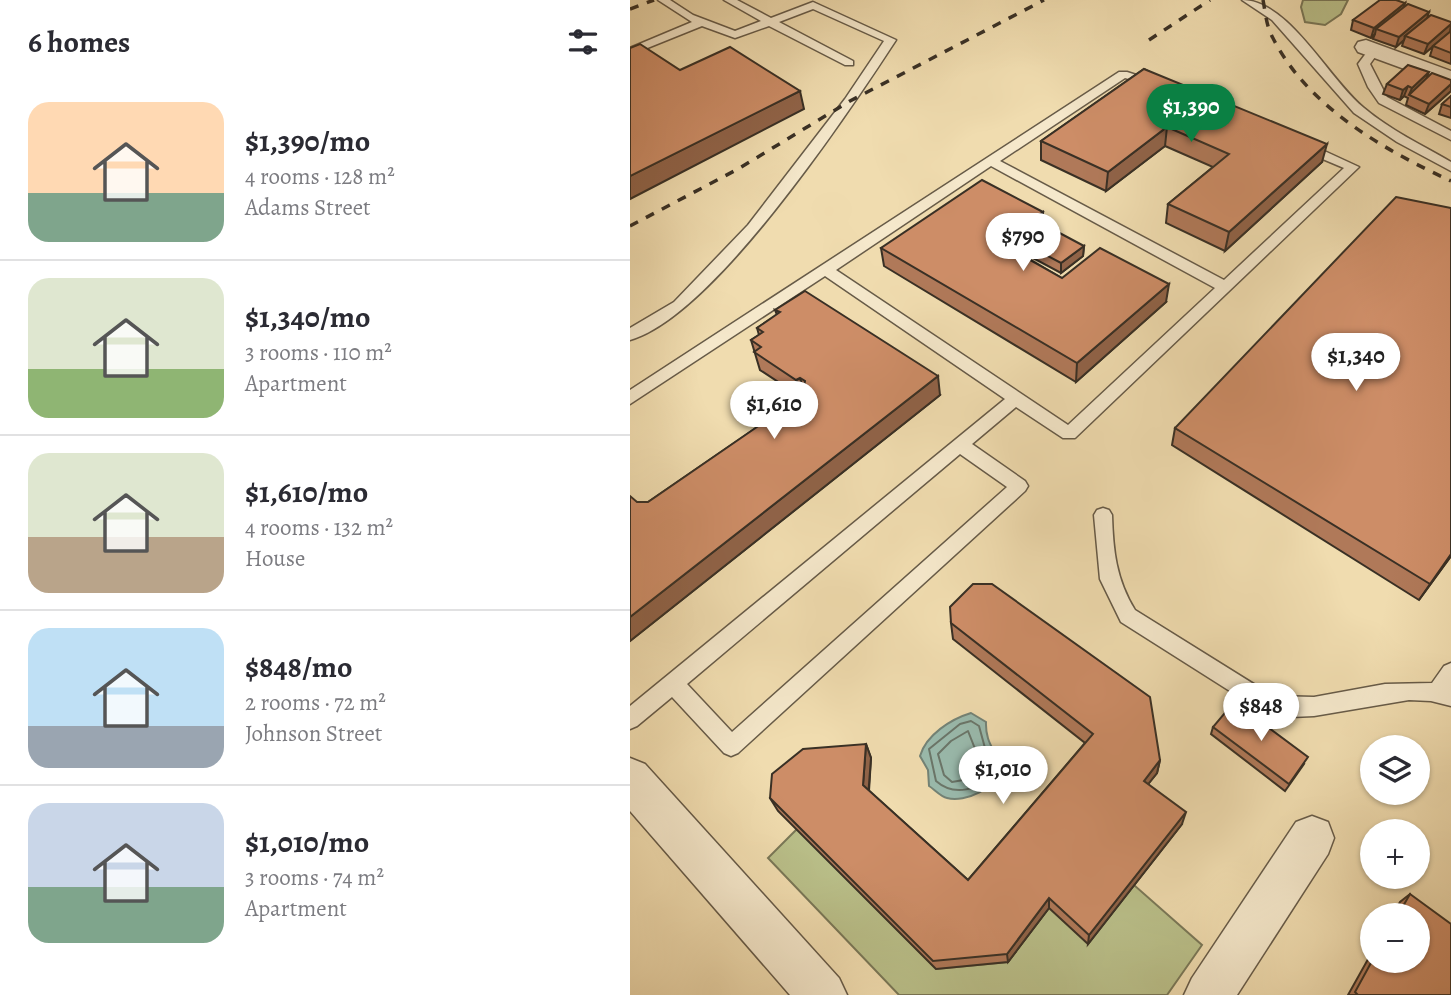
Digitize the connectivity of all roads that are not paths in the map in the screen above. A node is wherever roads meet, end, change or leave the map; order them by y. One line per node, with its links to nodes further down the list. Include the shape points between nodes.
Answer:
1 (663, 0): 4 (lane)
2 (729, 0): 5 (lane)
3 (1247, 0): 16 (lane, via 1276,18 1358,110)
4 (702, 22): 5 (lane, via 735,35); 9 (lane)
5 (769, 22): 6 (lane, via 813,5); 10 (lane)
6 (890, 40): 7 (lane); 19 (lane, via 754,228 679,306)
7 (905, 41)
8 (1370, 49): 11 (street); 13 (lane, via 1364,64 1383,100)
9 (630, 52)
10 (849, 63)
11 (1451, 79)
12 (1165, 88): 15 (lane, via 1123,74)
13 (1451, 136)
14 (1290, 141): 18 (lane, via 1353,167)
15 (991, 161): 17 (lane); 18 (lane)
16 (1451, 167)
17 (826, 270): 20 (lane); 21 (lane)
18 (1225, 287): 21 (lane, via 1069,434)
19 (630, 335)
20 (630, 398)
21 (1016, 398): 22 (lane)
22 (960, 445): 25 (lane); 25 (lane, via 1019,486 731,746)
23 (1102, 515): 26 (lane, via 1105,566 1112,593 1128,616 1270,705 1284,709 1395,693)
24 (1451, 672): 26 (lane)
25 (673, 684): 27 (lane)
26 (1444, 695)
27 (630, 719)
28 (630, 779): 30 (street)
29 (1312, 838): 31 (street)
30 (802, 988)
31 (1209, 995)

